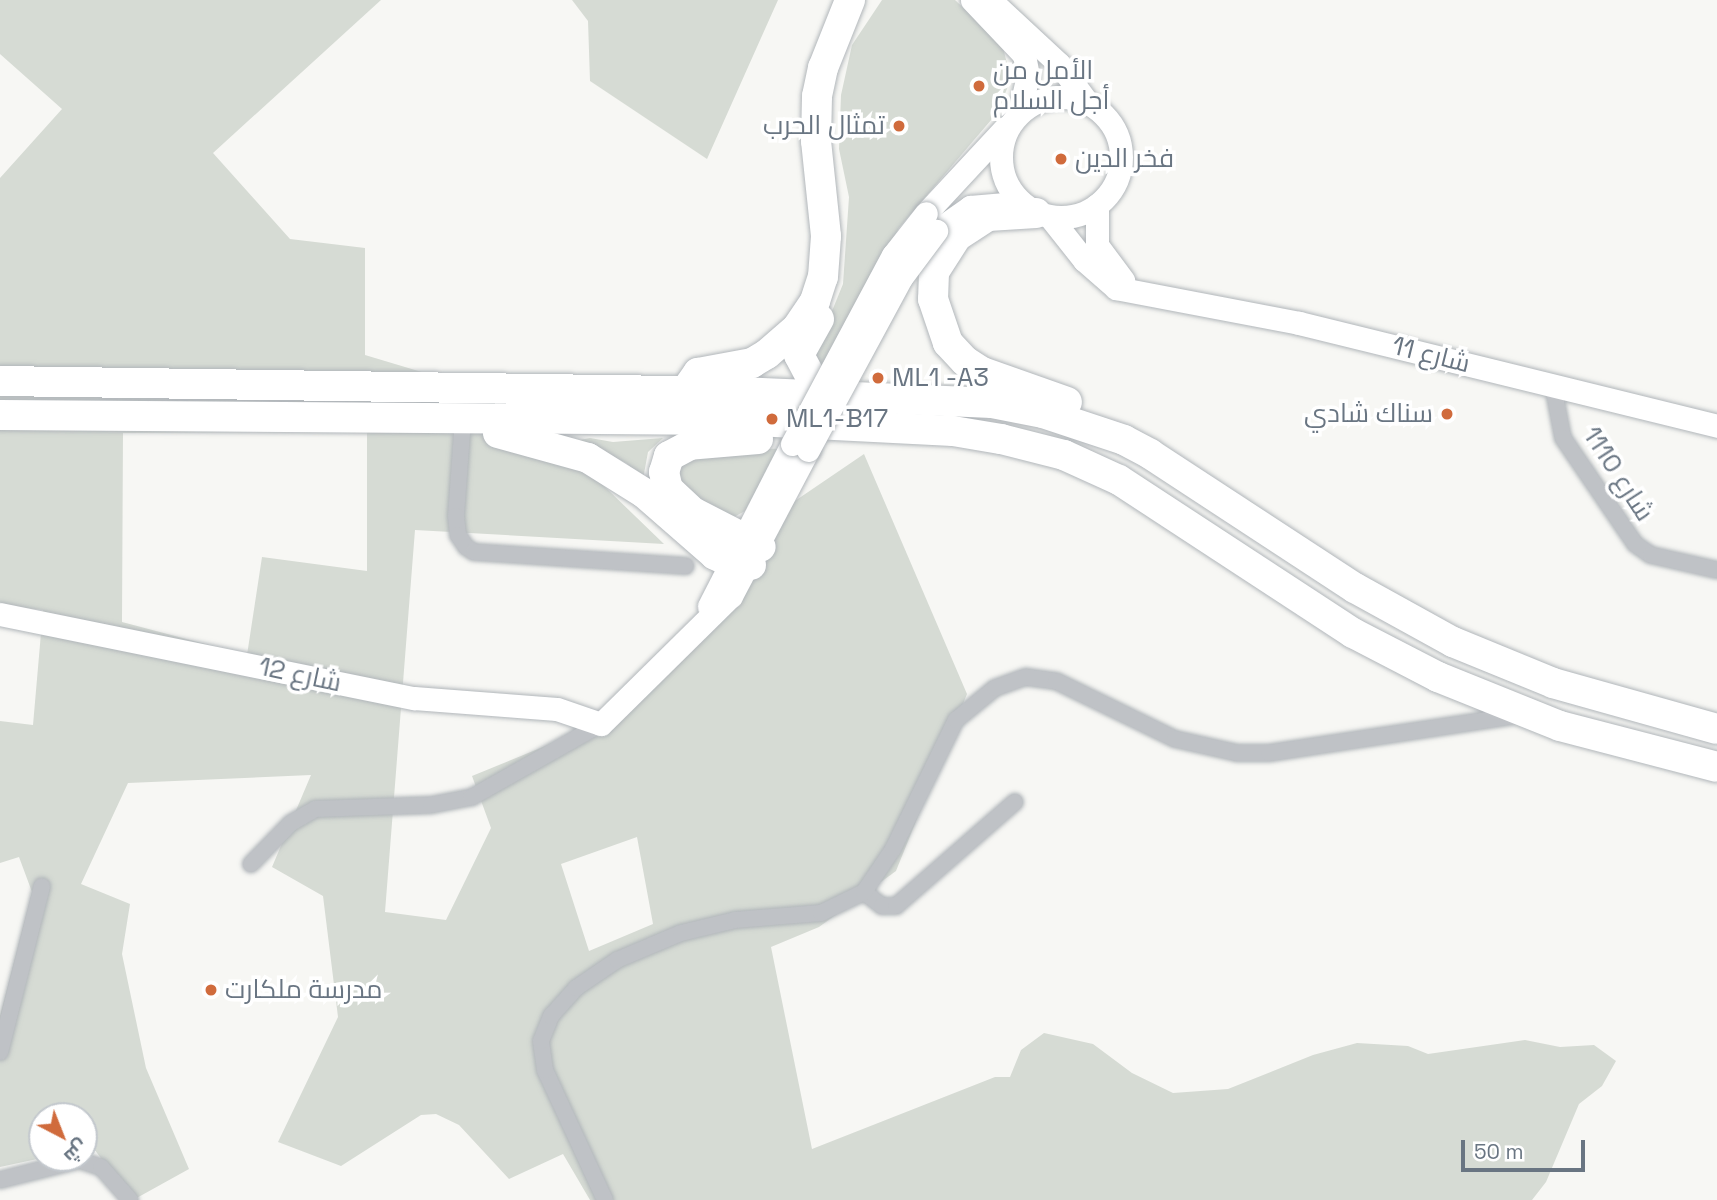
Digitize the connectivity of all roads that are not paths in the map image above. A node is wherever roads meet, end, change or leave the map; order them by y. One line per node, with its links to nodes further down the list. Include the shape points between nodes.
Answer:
1 (850, 0): 13 (highway, via 817,96 816,141 826,236 818,294 803,321 767,354 752,363 698,373)
2 (863, 0): 14 (highway, via 835,71 830,97 828,141 837,210 833,289 799,355 812,379)
3 (972, 0): 6 (street, via 1024,55 1028,75)
4 (990, 0): 5 (street, via 1059,64)
5 (1087, 102): 6 (street, via 1051,97); 7 (street, via 1115,128 1121,147 1114,186)
6 (1015, 117): 8 (street, via 1000,159 1004,178); 9 (street)
7 (1097, 205): 8 (street, via 1067,218); 10 (street, via 1097,245 1104,259)
8 (1038, 213): 9 (street, via 997,203); 10 (street, شارع 11, via 1098,275 1116,288); 19 (highway, via 988,216 957,236 934,272 937,317 948,343 982,372 1103,416)
9 (931, 222): 20 (street, bridge, via 893,255)
10 (1142, 295): 12 (street, شارع 11, via 1299,323)
11 (0, 381): 13 (highway)
12 (1553, 386): 17 (street, شارع 11); 22 (street, شارع 1110, via 1563,438 1635,544 1651,555)
13 (686, 390): 14 (highway)
14 (832, 395): 19 (highway, via 992,403 1054,416)
15 (0, 415): 16 (highway)
16 (468, 421): 18 (highway, via 736,420); 20 (highway, via 588,458 643,493 705,548); 21 (street, via 456,527 466,547 474,552)
17 (1717, 426)
18 (886, 428): 20 (highway, via 704,442 669,456 664,472 668,489); 24 (highway, via 1001,439 1088,464 1155,502 1353,633 1438,677)
19 (1124, 440): 26 (highway, via 1355,588 1453,642 1564,686)
20 (747, 554): 25 (street, via 686,645)
21 (686, 566)
22 (1717, 570)
23 (0, 614): 25 (street, شارع 12, via 414,698 557,709)
24 (1525, 714): 27 (highway); 31 (street, via 1269,753 1237,753 1175,738 1088,693 1056,681 1026,677 995,688 956,720 893,849)
25 (601, 724): 29 (street, via 472,797 430,806 315,809 284,829)
26 (1717, 729)
27 (1717, 767)
28 (1015, 802): 31 (street, via 896,906 882,906)
29 (251, 864)
30 (42, 886): 32 (street)
31 (864, 892): 36 (street, via 821,913 735,920 681,933 617,960 576,988 551,1016 541,1041 545,1070)
32 (4, 1016): 33 (street)
33 (0, 1052)
34 (0, 1180): 35 (street, via 79,1160 101,1167)
35 (131, 1200)
36 (605, 1200)

